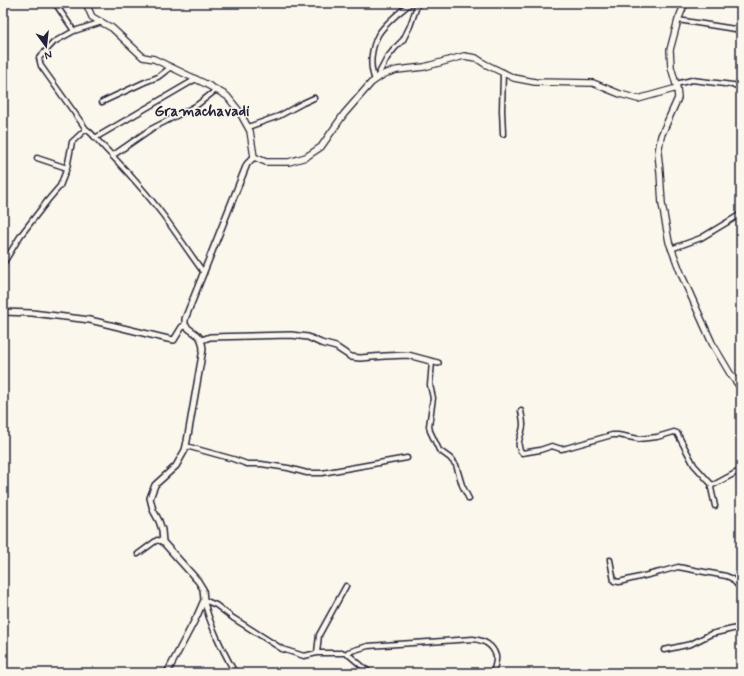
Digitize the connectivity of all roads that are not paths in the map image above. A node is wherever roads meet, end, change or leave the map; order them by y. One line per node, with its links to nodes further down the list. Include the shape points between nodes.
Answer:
1 (55, 3): 11 (street)
2 (86, 3): 6 (main road)
3 (412, 3): 15 (street, via 379,34 371,60)
4 (418, 3): 15 (street, via 403,40 387,58)
5 (685, 3): 7 (main road)
6 (90, 12): 8 (main road, via 92,17); 9 (street)
7 (678, 20): 10 (street); 16 (main road, via 670,50)
8 (102, 22): 9 (street); 12 (main road, via 143,57)
9 (87, 27): 11 (street)
10 (741, 30)
11 (74, 31): 22 (street, via 54,42 39,58 41,66)
12 (171, 67): 14 (main road); 20 (street, via 158,77)
13 (503, 72): 15 (main road, via 476,58 464,56 424,67 397,70); 16 (main road, via 514,78 534,82 592,83 638,99); 23 (street)
14 (196, 79): 18 (main road); 24 (street)
15 (375, 80): 26 (main road, via 344,114 321,147 306,157 290,162 266,162)
16 (676, 86): 17 (street, via 692,80); 30 (main road, via 678,98 661,136 658,153 662,204)
17 (741, 86)
18 (216, 90): 21 (main road, via 227,96); 25 (street, via 197,105 151,129)
19 (314, 98): 21 (street, via 279,116)
20 (102, 102)
21 (248, 127): 26 (main road)
22 (86, 129): 24 (street); 28 (street, via 72,142)
23 (503, 134)
24 (95, 138): 25 (street)
25 (112, 156): 32 (street, via 163,215)
26 (254, 157): 32 (street, via 248,164)
27 (37, 158): 28 (street)
28 (67, 168): 31 (street, via 60,186 21,235)
29 (741, 214): 30 (street, via 701,238)
30 (671, 249): 37 (main road, via 712,342)
31 (3, 264)
32 (204, 273): 34 (street, via 185,319)
33 (3, 312): 34 (street, via 90,320 174,340)
34 (185, 325): 35 (street)
35 (202, 340): 36 (street, via 210,337 290,335 308,337 336,347 351,357 408,356); 39 (street, via 203,349)
36 (435, 363): 43 (street, via 430,384 433,398 430,431 439,450 456,465)
37 (741, 388)
38 (521, 411): 42 (street, via 523,426 519,448 522,452 552,446 566,448 612,435 639,439 674,432 677,433 694,465)
39 (186, 446): 40 (street, via 247,464 268,465 307,473 322,473); 45 (street, via 176,466 156,486 150,498 162,530)
40 (407, 458)
41 (741, 470): 42 (street)
42 (712, 485): 44 (street)
43 (469, 499)
44 (715, 506)
45 (163, 542): 46 (street, via 157,540); 50 (street, via 198,580 203,589)
46 (138, 554)
47 (610, 560): 49 (street, via 614,581 619,582 678,567 726,576)
48 (346, 586): 53 (street, via 319,635)
49 (741, 589)
50 (204, 600): 53 (street, via 216,605 282,649 304,656); 55 (street); 56 (street, via 219,644)
51 (741, 627): 52 (street)
52 (664, 650)
53 (317, 653): 54 (street)
54 (349, 655): 57 (street); 58 (street, via 348,652 368,646 473,638 486,642 492,648 496,657)
55 (167, 673)
56 (235, 673)
57 (370, 673)
58 (493, 673)

